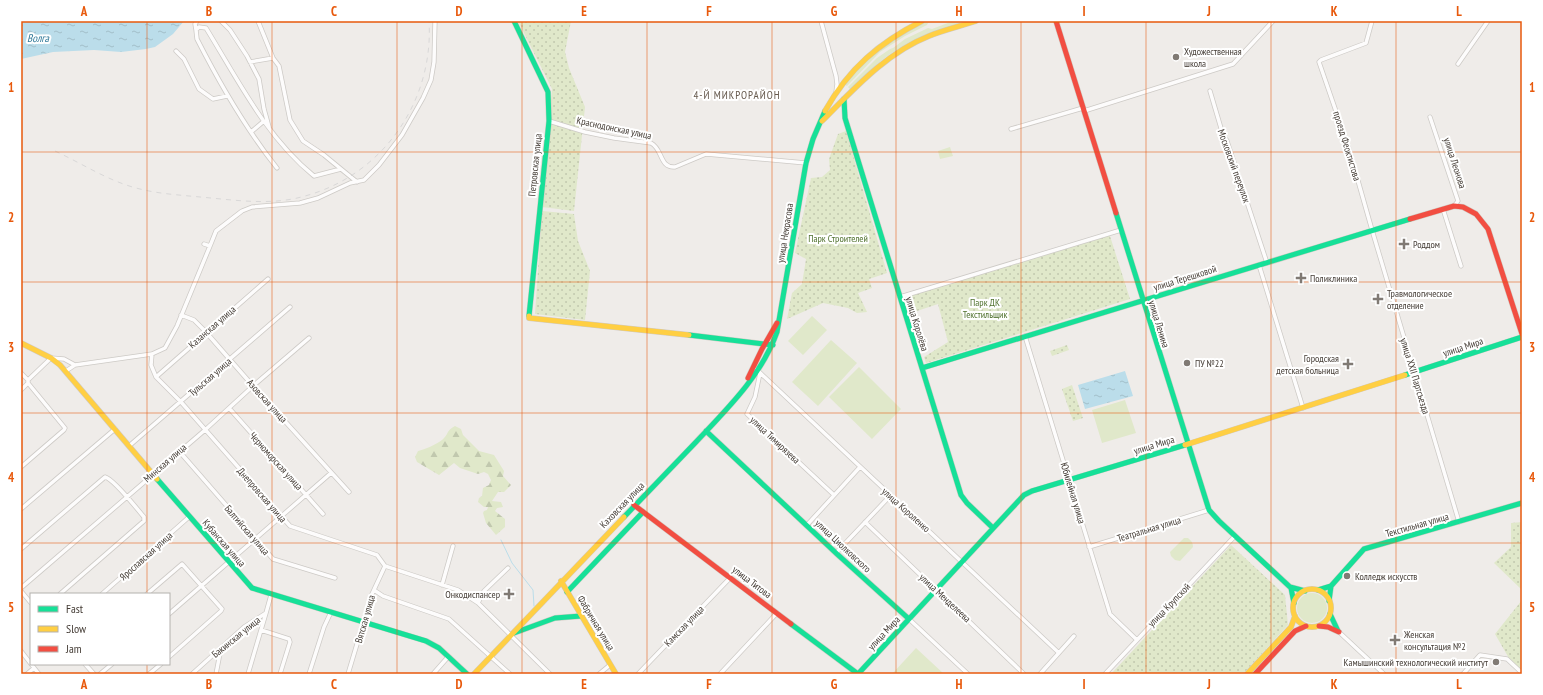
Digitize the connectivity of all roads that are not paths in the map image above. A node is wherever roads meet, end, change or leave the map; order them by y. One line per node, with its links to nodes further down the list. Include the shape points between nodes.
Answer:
1 (196, 21): 13 (street)
2 (221, 21): 16 (street, via 230,30)
3 (258, 21): 15 (street)
4 (435, 21): 36 (street, via 434,62 431,80 423,98 410,123 379,165 364,180)
5 (514, 21): 28 (street, Петровская улица, via 548,92)
6 (821, 21): 19 (street, via 836,76)
7 (922, 21): 19 (street, улица Некрасова, via 880,46 850,73)
8 (976, 21): 21 (street, улица Некрасова, via 929,36 900,51)
9 (1056, 21): 24 (street, улица Ленина)
10 (1273, 21): 24 (street, via 1233,64)
11 (1372, 21): 40 (street, проезд Феоктистова, via 1366,43 1319,62 1349,149)
12 (1488, 21): 17 (street)
13 (196, 30): 20 (street, via 197,39); 27 (street, via 199,26 206,28)
14 (176, 51): 20 (street, via 184,59 199,89 213,99)
15 (273, 58): 16 (street); 35 (street, via 279,66 290,120 303,141)
16 (250, 62): 31 (street, via 259,79)
17 (1458, 64)
18 (1210, 91): 43 (street, Московский переулок, via 1222,135 1228,141)
19 (836, 92): 21 (street); 22 (street, улица Некрасова)
20 (227, 96): 32 (street)
21 (844, 99): 23 (street, улица Некрасова); 25 (street, улица Королёва)
22 (830, 101): 23 (street); 29 (street, улица Некрасова)
23 (836, 107): 25 (street); 29 (street, улица Некрасова)
24 (1083, 109): 30 (street); 39 (street, улица Ленина)
25 (844, 113): 47 (street, улица Королёва)
26 (1430, 117): 37 (street, улица Леонова, via 1458,201)
27 (264, 121): 31 (street); 32 (street)
28 (549, 121): 33 (street, Краснодонская улица, via 585,132 651,143 666,165 671,167 706,154); 58 (street, Петровская улица, via 529,318)
29 (819, 126): 33 (street, улица Некрасова)
30 (1011, 129)
31 (270, 130): 35 (street, via 314,176)
32 (251, 132): 34 (street)
33 (806, 163): 51 (street, улица Некрасова)
34 (277, 168)
35 (341, 169): 36 (street)
36 (357, 182): 42 (street, via 300,203 252,207 242,211 216,231)
37 (1454, 206): 38 (street, улица Терешковой); 53 (street, via 1463,207 1476,214 1488,229)
38 (1443, 209): 40 (street, улица Терешковой); 45 (street)
39 (1121, 230): 47 (street); 48 (street, улица Ленина)
40 (1372, 230): 43 (street, улица Терешковой); 68 (street, улица XXII Партсъезда)
41 (204, 244): 42 (street)
42 (210, 246): 50 (street)
43 (1267, 263): 44 (street, улица Терешковой)
44 (1258, 266): 48 (street, улица Терешковой); 75 (street)
45 (1461, 266)
46 (268, 279): 52 (street, Казанская улица)
47 (900, 298): 64 (street, улица Королёва)
48 (1142, 300): 54 (street, улица Терешковой); 79 (street, улица Ленина)
49 (290, 307): 62 (street, Тульская улица)
50 (181, 315): 52 (street, Азовская улица, via 194,320); 60 (street, via 165,348)
51 (779, 319): 58 (street, Каховская улица); 59 (street, улица Некрасова)
52 (206, 332): 62 (street, Азовская улица); 69 (street, Казанская улица)
53 (1522, 334)
54 (1025, 336): 64 (street, улица Терешковой); 86 (street, Юбилейная улица)
55 (1522, 337): 68 (street, улица Мира)
56 (309, 338): 71 (street, Минская улица)
57 (21, 343): 61 (street, Кубанская улица)
58 (765, 344): 59 (street); 65 (street, Каховская улица)
59 (773, 345): 65 (street, Каховская улица)
60 (152, 354): 63 (street); 69 (street, via 151,365)
61 (51, 358): 63 (street, via 64,359); 66 (street, Кубанская улица); 70 (street)
62 (230, 359): 71 (street, Азовская улица); 73 (street, Тульская улица)
63 (75, 365): 66 (street)
64 (922, 368): 103 (street, улица Королёва, via 961,495)
65 (757, 370): 78 (street, Каховская улица); 83 (street, улица Короленко); 89 (street, улица Тимирязева, via 755,396 747,414)
66 (66, 372): 76 (street, Кубанская улица)
67 (21, 373): 70 (street)
68 (1414, 373): 75 (street, улица Мира); 101 (street, улица XXII Партсъезда)
69 (156, 377): 73 (street, Днепровская улица)
70 (28, 382): 72 (street); 82 (street, via 65,428)
71 (253, 386): 74 (street, Минская улица); 84 (street, Азовская улица)
72 (21, 390)
73 (181, 402): 77 (street, Днепровская улица); 80 (street, Тульская улица)
74 (229, 408): 77 (street, Минская улица); 88 (street, Черноморская улица)
75 (1302, 408): 79 (street, улица Мира)
76 (115, 429): 80 (street, Кубанская улица); 94 (street)
77 (205, 430): 81 (street, Минская улица); 99 (street, Днепровская улица)
78 (706, 431): 93 (street, Каховская улица); 102 (street, улица Циолковского)
79 (1187, 444): 86 (street, улица Мира); 95 (street, улица Ленина)
80 (129, 446): 85 (street, Кубанская улица)
81 (179, 451): 85 (street, Минская улица); 105 (street, Балтийская улица)
82 (21, 467)
83 (860, 467): 89 (street); 90 (street, улица Короленко)
84 (331, 473): 87 (street, Азовская улица); 88 (street)
85 (153, 474): 91 (street, Минская улица); 98 (street, Кубанская улица)
86 (1069, 480): 103 (street, улица Мира, via 1032,490 1024,495); 107 (street, Юбилейная улица)
87 (349, 492)
88 (306, 495): 97 (street, Черноморская улица); 99 (street)
89 (834, 495): 102 (street)
90 (890, 496): 100 (street); 110 (street, улица Короленко)
91 (127, 497): 108 (street, via 105,477); 121 (street, Минская улица); 127 (street, via 144,517 144,521)
92 (1522, 503): 101 (street, Текстильная улица)
93 (634, 505): 96 (street, улица Титова); 116 (street, Каховская улица)
94 (21, 509)
95 (1209, 510): 104 (street, улица Ленина); 107 (street, Театральная улица)
96 (643, 512): 115 (street, улица Титова); 126 (street)
97 (323, 514)
98 (189, 517): 111 (street, Кубанская улица); 128 (street, Ярославская улица)
99 (280, 517): 105 (street); 112 (street, Днепровская улица, via 290,526 377,555)
100 (865, 522): 109 (street); 123 (street, улица Менделеева)
101 (1459, 522): 119 (street, Текстильная улица, via 1364,550)
102 (807, 525): 109 (street, улица Циолковского)
103 (993, 528): 110 (street, улица Мира)
104 (1234, 537): 120 (street, улица Ленина); 150 (street, улица Крупской)
105 (255, 539): 111 (street); 114 (street, Балтийская улица, via 273,559)
106 (453, 546): 118 (street)
107 (1089, 547): 150 (street, Юбилейная улица, via 1110,614)
108 (21, 549)
109 (836, 553): 142 (street, улица Циолковского)
110 (962, 561): 123 (street, улица Мира); 153 (street, улица Короленко)
111 (228, 562): 117 (street); 130 (street, Кубанская улица, via 252,588)
112 (385, 566): 118 (street, Днепровская улица); 122 (street, Вятская улица)
113 (508, 568): 133 (street, via 484,591)
114 (335, 578)
115 (730, 578): 138 (street, улица Титова); 185 (street, Камская улица)
116 (561, 581): 126 (street, Фабричная улица); 148 (street, Каховская улица)
117 (202, 585): 129 (street, via 182,564); 136 (street); 155 (street, via 222,609)
118 (442, 585): 133 (street, Днепровская улица, via 458,590)
119 (1331, 586): 124 (street); 131 (street)
120 (1291, 588): 125 (street, улица Ленина); 134 (street)
121 (21, 590): 132 (street)
122 (374, 590): 143 (street, Вятская улица); 156 (street, via 383,596 449,619)
123 (937, 590): 142 (street, улица Мира); 189 (street, улица Менделеева)
124 (1318, 590): 125 (street); 131 (street)
125 (1305, 591): 134 (street, via 1298,596)
126 (567, 592): 140 (street, Фабричная улица)
127 (61, 593)
128 (103, 593)
129 (148, 593)
130 (271, 595): 135 (street, Кубанская улица); 137 (street, Бакинская улица)
131 (1330, 601): 139 (street)
132 (30, 602)
133 (478, 603): 148 (street, Днепровская улица)
134 (1294, 604): 141 (street)
135 (331, 612): 143 (street, Кубанская улица); 176 (street)
136 (170, 613)
137 (266, 613): 146 (street); 151 (street, Бакинская улица, via 244,627)
138 (777, 613): 186 (street); 187 (street, улица Титова)
139 (1330, 614): 145 (street); 147 (street)
140 (581, 616): 148 (street, via 550,619); 164 (street, Фабричная улица)
141 (1295, 616): 144 (street); 192 (street, via 1291,627)
142 (909, 619): 187 (street, улица Мира); 188 (street, улица Циолковского)
143 (364, 623): 157 (street, Кубанская улица, via 426,641); 177 (street, Вятская улица)
144 (1306, 626): 145 (street); 193 (street, via 1295,631)
145 (1319, 626): 147 (street)
146 (261, 630): 174 (street); 175 (street, via 289,639)
147 (1339, 632): 194 (street)
148 (511, 634): 156 (street); 182 (street, Днепровская улица)
149 (1074, 636): 153 (street)
150 (1136, 640): 191 (street, улица Крупской)
151 (221, 648): 172 (street, Бакинская улица); 173 (street)
152 (21, 651): 158 (street)
153 (1059, 653): 190 (street)
154 (30, 656): 158 (street)
155 (170, 656)
156 (490, 656): 180 (street); 181 (street)
157 (448, 657): 178 (street); 179 (street, Кубанская улица)
158 (27, 658): 159 (street)
159 (30, 662)
160 (32, 665): 165 (street)
161 (86, 665): 169 (street)
162 (111, 665): 170 (street)
163 (160, 665): 171 (street)
164 (610, 665): 183 (street); 184 (street, Фабричная улица)
165 (34, 668): 167 (street); 168 (street)
166 (1522, 673): 195 (street, via 1507,659 1480,654)
167 (27, 674)
168 (39, 674)
169 (94, 674)
170 (100, 674)
171 (149, 674)
172 (192, 674)
173 (216, 674)
174 (248, 674)
175 (280, 674)
176 (309, 674)
177 (348, 674)
178 (433, 674)
179 (467, 674)
180 (474, 674)
181 (510, 674)
182 (550, 674)
183 (599, 674)
184 (616, 674)
185 (638, 674)
186 (720, 674)
187 (858, 674)
188 (968, 674)
189 (1024, 674)
190 (1040, 674)
191 (1105, 674)
192 (1247, 674)
193 (1256, 674)
194 (1384, 674)
195 (1463, 674)

